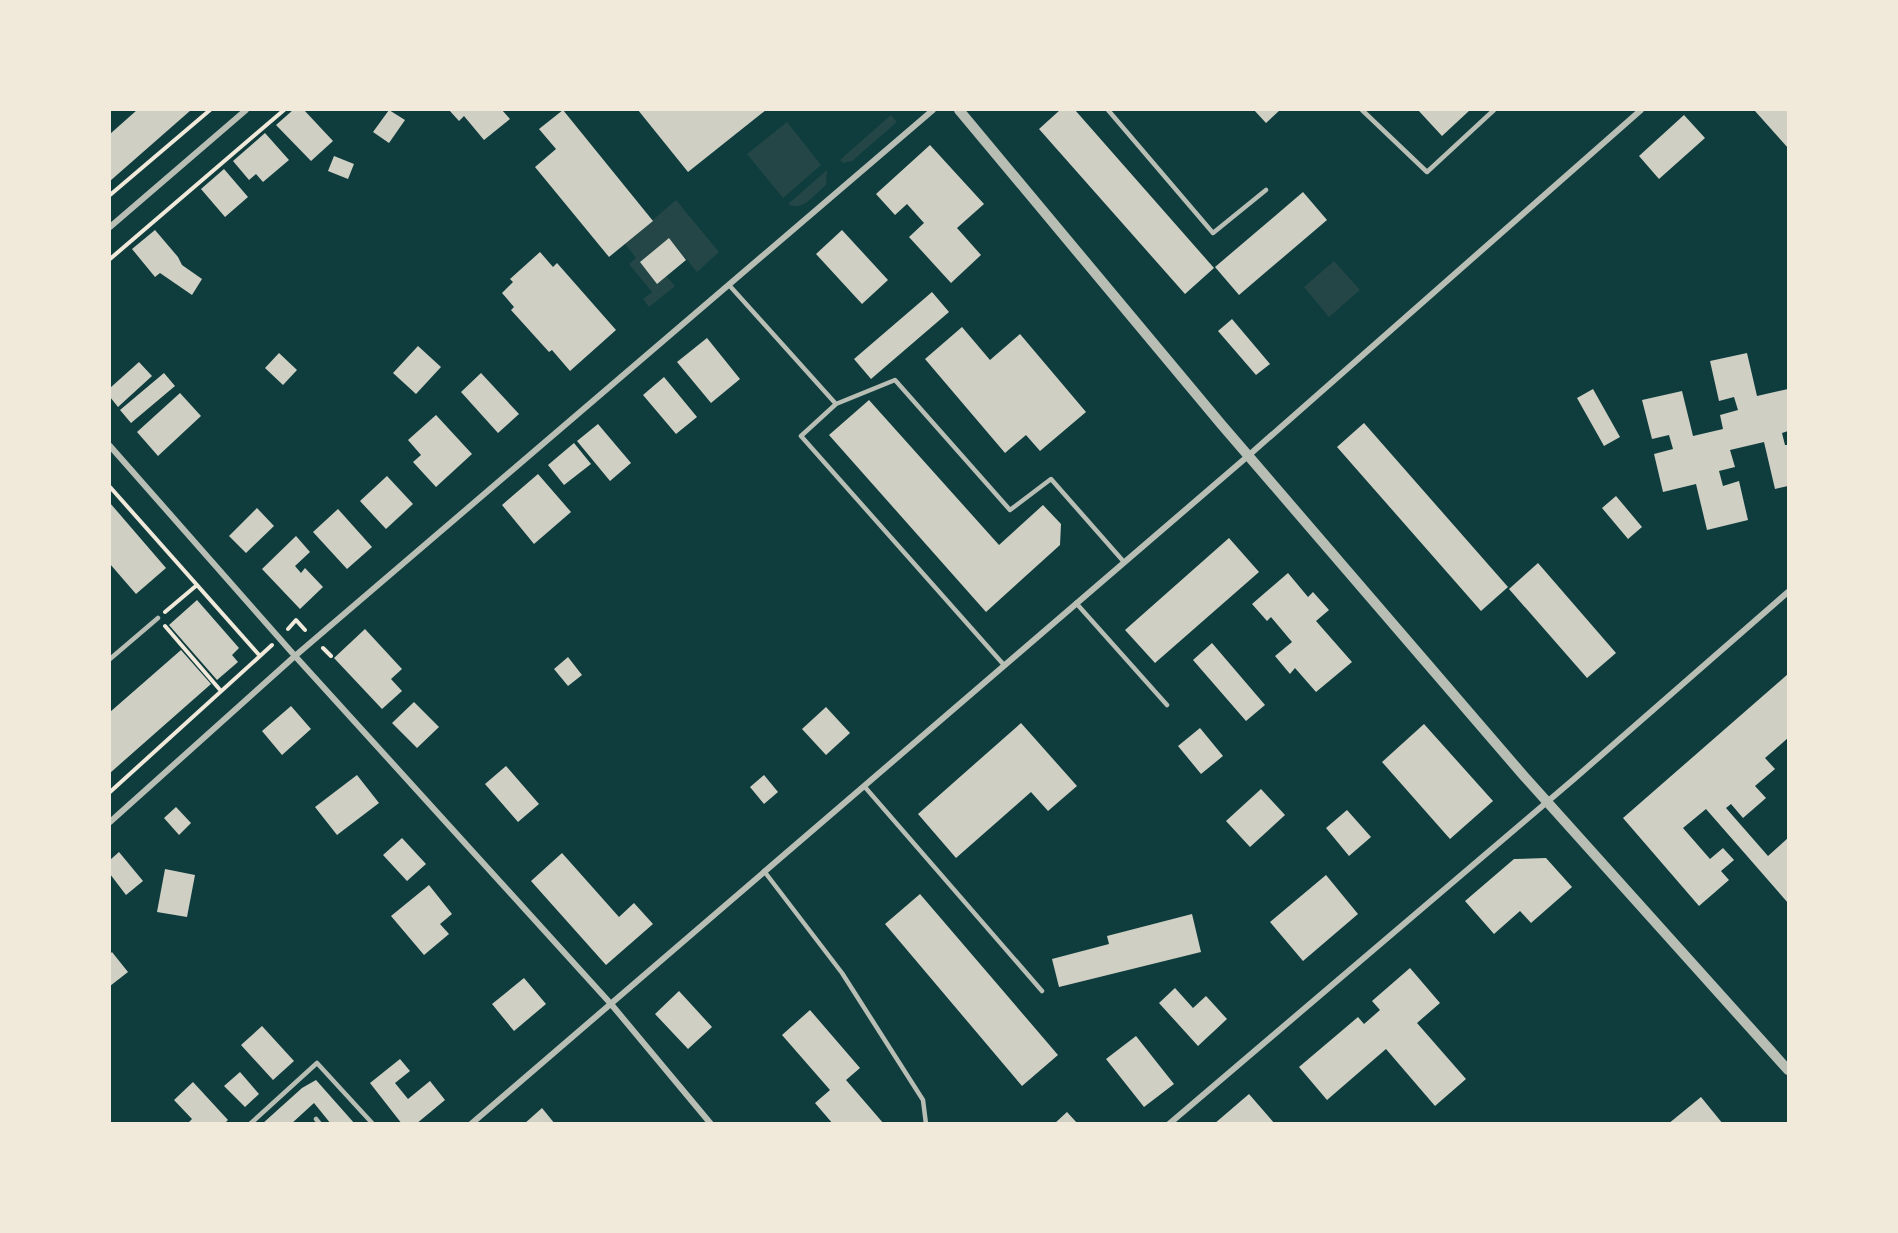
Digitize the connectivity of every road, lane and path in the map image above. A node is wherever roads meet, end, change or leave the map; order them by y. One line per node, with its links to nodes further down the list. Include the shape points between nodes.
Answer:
1 (210, 110): 11 (path)
2 (246, 110): 12 (street)
3 (284, 110): 13 (path)
4 (933, 110): 14 (street)
5 (959, 110): 17 (street)
6 (1108, 110): 10 (lane, via 1213,233)
7 (1362, 110): 8 (lane, via 1427,172)
8 (1494, 110)
9 (1641, 110): 17 (street)
10 (1266, 190)
11 (110, 195)
12 (110, 227)
13 (110, 259)
14 (729, 285): 15 (lane); 24 (street)
15 (836, 404): 19 (lane, via 895,380 1010,510 1051,479); 26 (lane, via 801,436)
16 (110, 446): 24 (street)
17 (1248, 456): 19 (street); 31 (street)
18 (110, 487): 20 (path)
19 (1124, 562): 22 (street)
20 (196, 585): 23 (path); 27 (path, via 260,656)
21 (1788, 592): 31 (street)
22 (1076, 603): 26 (street); 28 (lane)
23 (158, 618): 25 (lane); 27 (path)
24 (295, 656): 32 (street); 35 (street)
25 (110, 659)
26 (1004, 665): 29 (street)
27 (221, 691): 30 (path)
28 (1167, 705)
29 (864, 786): 33 (street); 34 (lane)
30 (110, 792)
31 (1547, 801): 36 (street); 42 (street)
32 (110, 822)
33 (764, 872): 35 (street); 41 (lane, via 842,973 923,1100)
34 (1042, 991)
35 (611, 1004): 39 (street); 40 (street)
36 (1788, 1070)
37 (250, 1124): 38 (lane, via 317,1063)
38 (373, 1124)
39 (471, 1124)
40 (711, 1124)
41 (926, 1124)
42 (1169, 1124)

